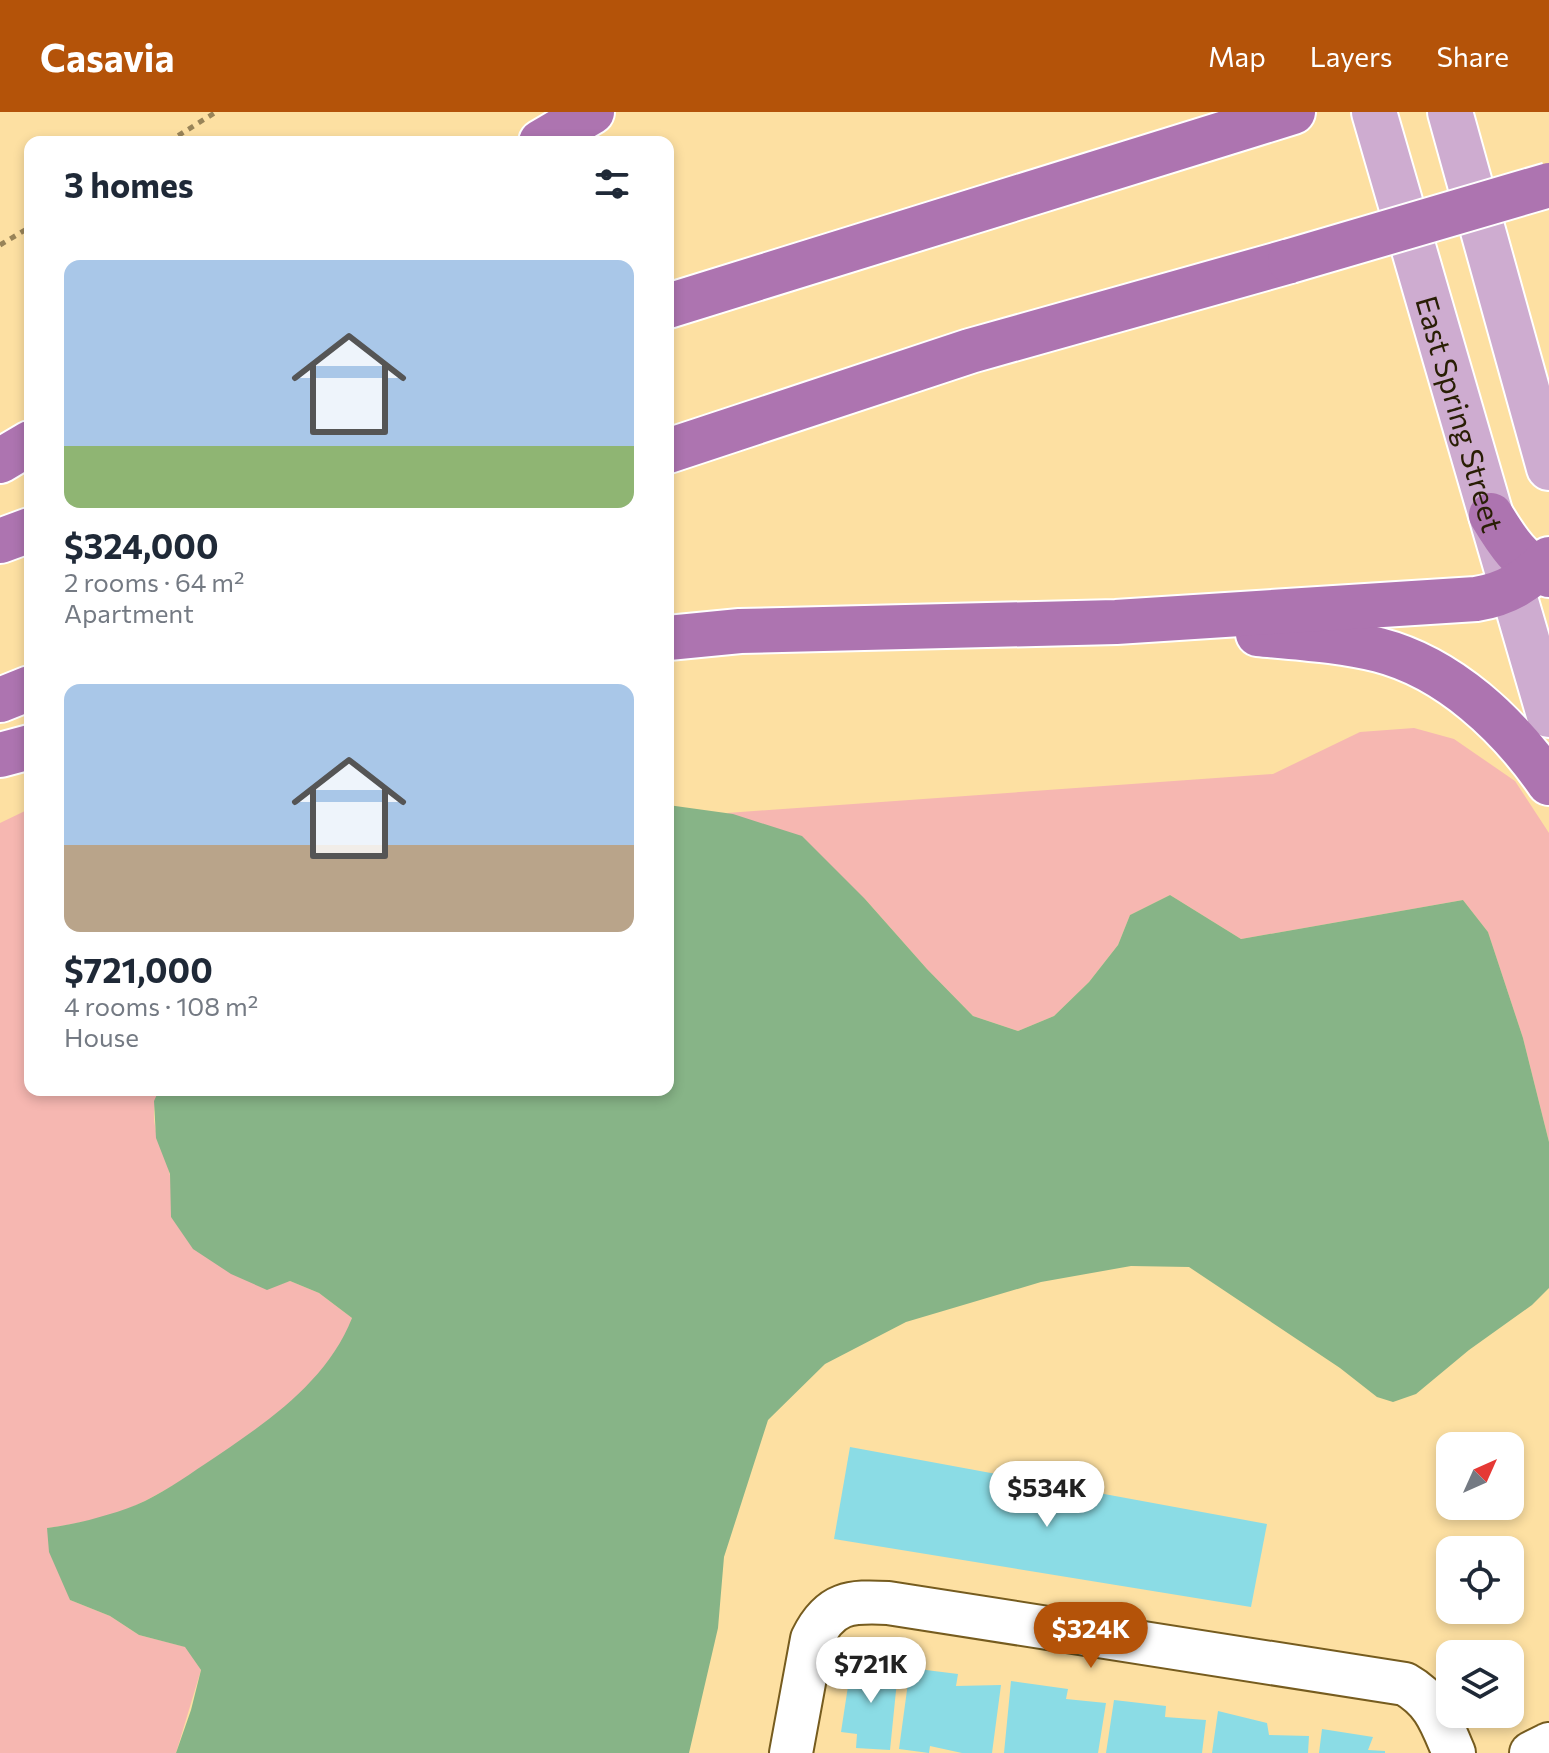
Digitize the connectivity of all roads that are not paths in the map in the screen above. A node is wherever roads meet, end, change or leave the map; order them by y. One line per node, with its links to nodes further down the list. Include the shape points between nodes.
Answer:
1 (592, 112): 5 (highway)
2 (1293, 112): 7 (highway)
3 (1374, 112): 12 (main road, East Spring Street)
4 (1450, 112): 11 (main road)
5 (551, 136)
6 (1549, 185): 9 (highway, bridge, via 970,351)
7 (674, 304)
8 (24, 447): 10 (highway)
9 (674, 449)
10 (0, 461)
11 (1549, 468)
12 (1491, 515): 15 (highway)
13 (24, 532): 14 (highway)
14 (0, 541)
15 (1537, 573): 16 (highway, via 1494,596 1476,599); 20 (main road)
16 (1116, 622): 17 (highway, via 740,631); 23 (highway, via 1338,642 1416,663 1489,714)
17 (674, 637)
18 (24, 690): 19 (highway)
19 (0, 700)
20 (1549, 715)
21 (24, 749): 22 (highway)
22 (0, 755)
23 (1549, 783)
24 (1549, 1744): 27 (street)
25 (791, 1753): 26 (street, via 812,1639 833,1611 855,1602 1405,1684 1422,1693 1435,1710)
26 (1454, 1753)
27 (1531, 1753)

